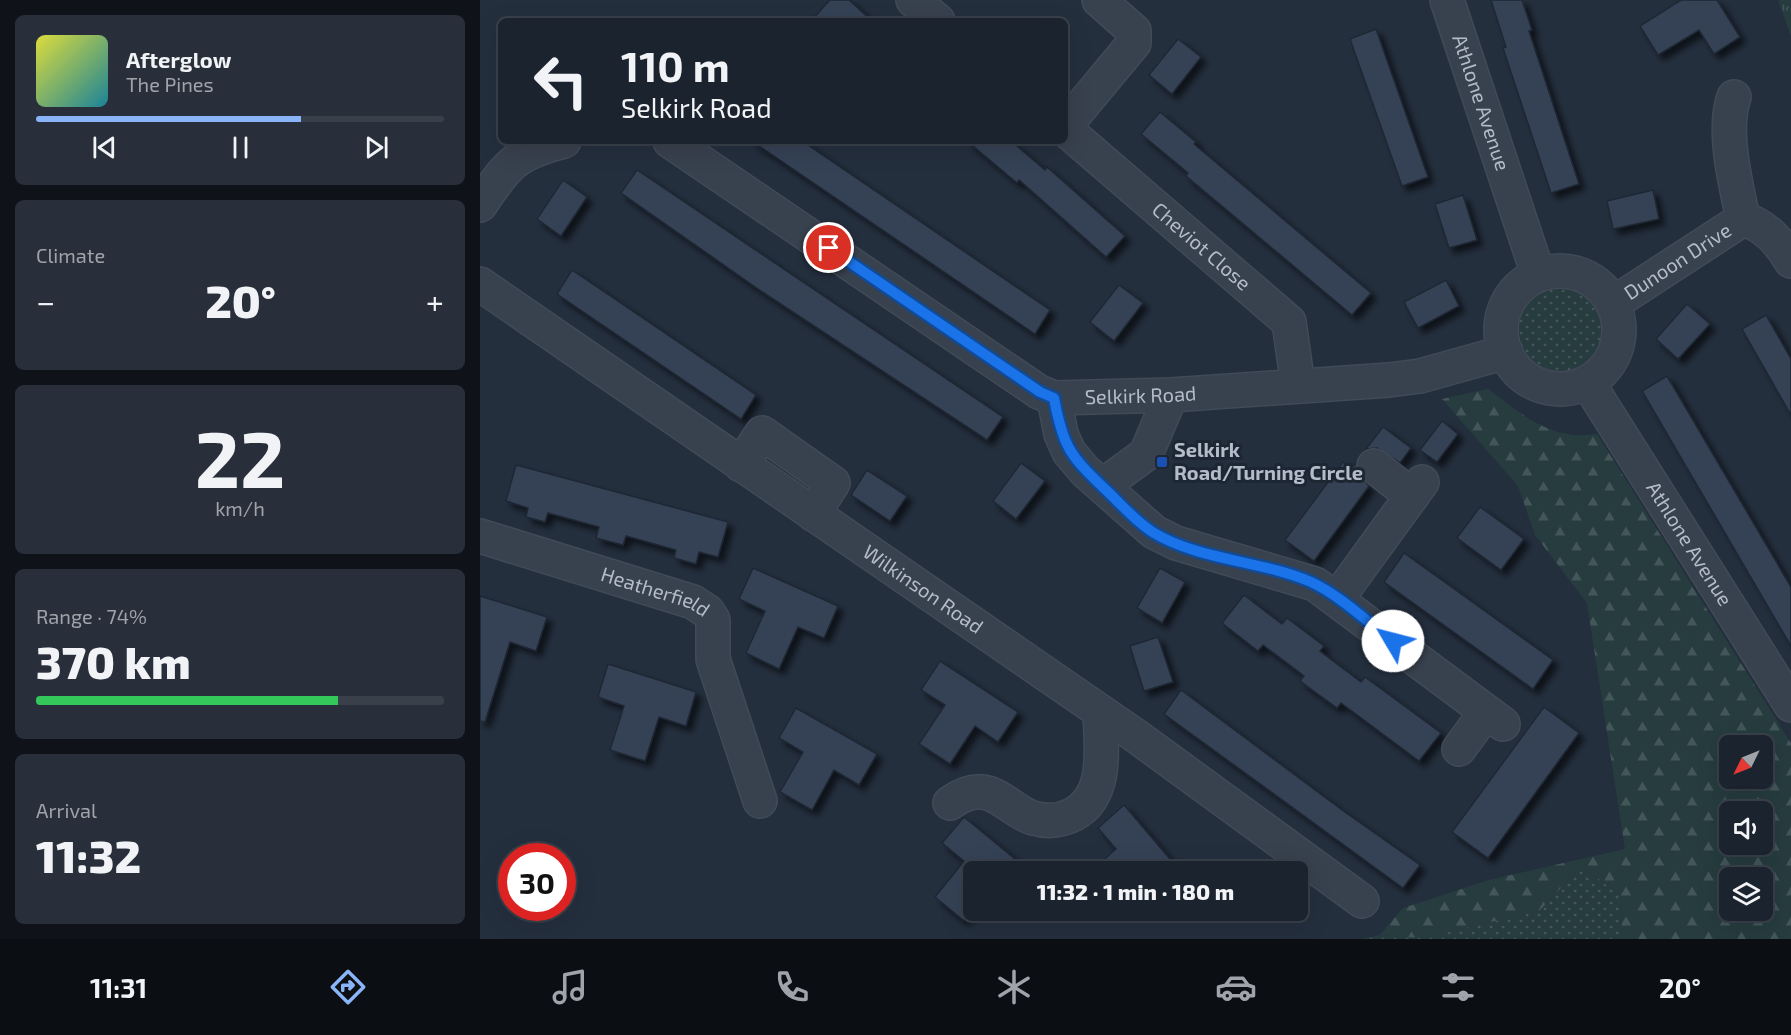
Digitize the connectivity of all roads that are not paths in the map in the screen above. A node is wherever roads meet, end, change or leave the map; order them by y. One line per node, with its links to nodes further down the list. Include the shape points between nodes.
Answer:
1 (913, 0): 4 (street)
2 (1099, 0): 6 (street, Cheviot Close, via 1134,31 1134,43)
3 (1448, 0): 13 (street, Athlone Avenue)
4 (934, 18)
5 (1725, 118): 11 (street, Dunoon Drive)
6 (1068, 123)
7 (1068, 130): 18 (street, Cheviot Close, via 1289,322)
8 (555, 144): 10 (street, via 518,156)
9 (674, 144): 20 (street)
10 (480, 205)
11 (1743, 219): 12 (street, Dunoon Drive, via 1758,223); 15 (street, Dunoon Drive)
12 (1791, 261)
13 (1538, 274): 15 (street, via 1559,270 1580,273 1598,284); 16 (street, via 1520,286 1507,302 1501,322)
14 (480, 284): 26 (street, Wilkinson Road)
15 (1614, 303): 17 (street, via 1620,323 1618,346 1609,364)
16 (1506, 351): 17 (street, via 1525,378 1547,388 1568,389); 18 (street, Selkirk Road, via 1420,376)
17 (1588, 383): 25 (street, Athlone Avenue)
18 (1298, 386): 19 (street, Selkirk Road)
19 (1171, 394): 20 (street, Selkirk Road); 22 (street, via 1146,454)
20 (1054, 398): 22 (street, via 1069,452)
21 (1374, 466): 24 (street, via 1417,489)
22 (1102, 486): 24 (street, via 1154,532 1176,543 1308,581)
23 (480, 536): 28 (street, Heatherfield, via 693,603 708,612 713,620 713,659)
24 (1337, 599): 27 (street, via 1494,718)
25 (1791, 705)
26 (1100, 712): 29 (street, via 1096,789 1089,803 1077,812 1064,819 1033,818 990,794 976,792 961,795); 30 (street, Wilkinson Road)
27 (1459, 748)
28 (760, 801)
29 (950, 803)
30 (1362, 901)

